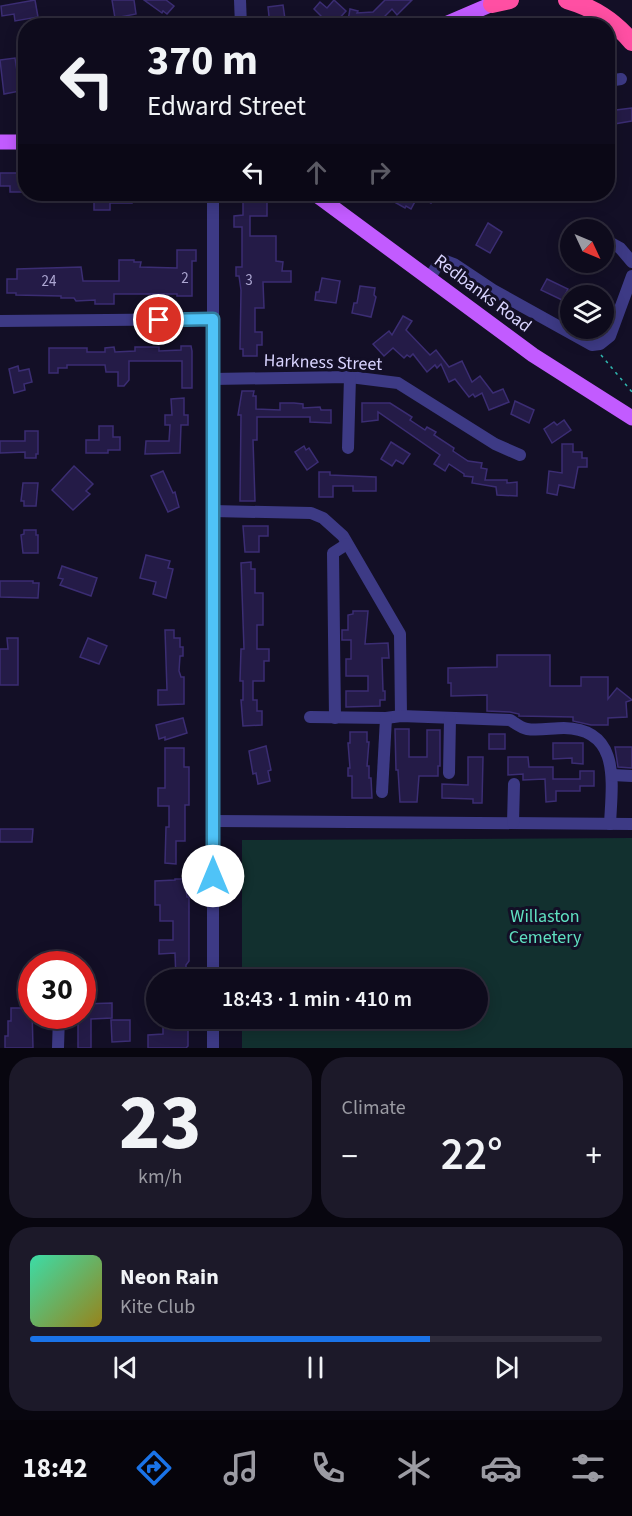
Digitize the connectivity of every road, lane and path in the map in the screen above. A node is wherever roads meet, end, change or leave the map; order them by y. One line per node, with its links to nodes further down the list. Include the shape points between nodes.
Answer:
1 (240, 0): 5 (street)
2 (510, 0): 4 (highway)
3 (567, 0): 7 (highway)
4 (495, 2): 6 (main road)
5 (241, 18)
6 (459, 18)
7 (607, 18)
8 (615, 24): 9 (highway)
9 (632, 42)
10 (621, 79): 11 (street)
11 (615, 80)
12 (0, 142): 13 (main road)
13 (18, 142)
14 (214, 201): 20 (street)
15 (325, 201): 19 (main road, Redbanks Road)
16 (614, 245): 17 (street)
17 (632, 262)
18 (632, 276): 22 (street, via 610,336)
19 (430, 277): 22 (street, via 446,261 454,264); 26 (main road, Redbanks Road, via 533,355)
20 (213, 319): 21 (street); 24 (street)
21 (0, 321)
22 (592, 345): 25 (path)
23 (350, 377): 24 (street, Harkness Street); 27 (street); 28 (street, Harkness Street, via 398,383 495,444)
24 (213, 379): 29 (street)
25 (632, 392)
26 (632, 418)
27 (348, 448)
28 (520, 455)
29 (213, 511): 30 (street, via 311,513 323,518); 41 (street)
30 (347, 544): 31 (street, via 400,634); 33 (street, via 333,553)
31 (401, 716): 34 (street); 35 (street)
32 (310, 717): 33 (street)
33 (335, 718): 34 (street)
34 (386, 718): 40 (street)
35 (450, 719): 36 (street); 37 (street, via 510,720 526,729 581,729 600,741)
36 (450, 773)
37 (612, 775): 38 (street); 43 (street)
38 (632, 776)
39 (514, 784): 42 (street)
40 (382, 792)
41 (213, 820): 42 (street); 45 (street)
42 (513, 823): 43 (street)
43 (610, 824): 44 (street)
44 (632, 824)
45 (213, 969)
46 (59, 1029): 48 (street)
47 (213, 1029): 49 (street)
48 (58, 1048)
49 (213, 1048)

